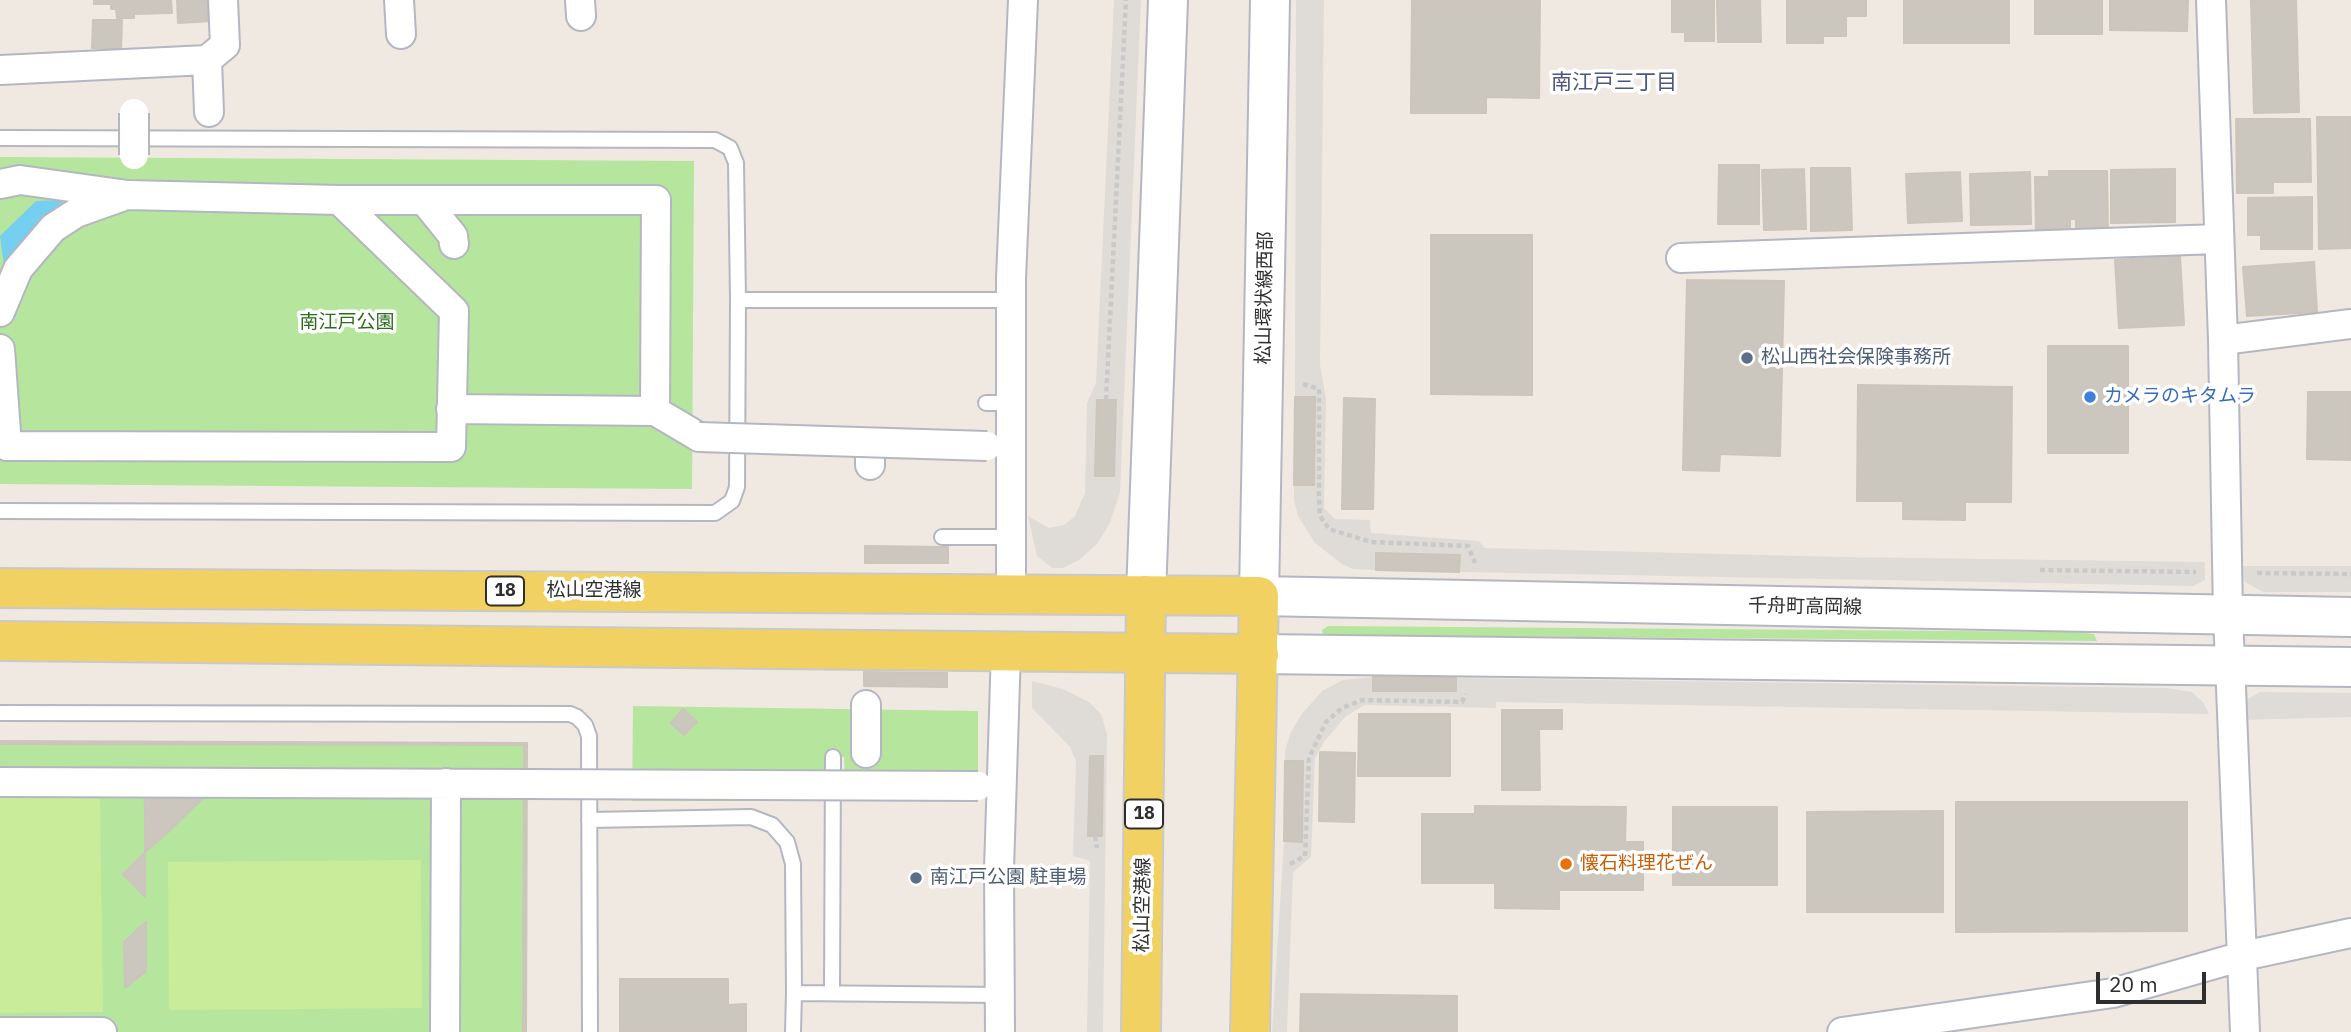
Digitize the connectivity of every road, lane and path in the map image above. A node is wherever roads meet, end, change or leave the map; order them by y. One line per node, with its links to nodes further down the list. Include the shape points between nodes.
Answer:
1 (223, 0): 9 (street, via 225,45)
2 (399, 0): 8 (street)
3 (1023, 0): 22 (street)
4 (1126, 0): 28 (path)
5 (1168, 0): 41 (street)
6 (1270, 0): 42 (street, 松山環状線西部)
7 (2211, 0): 19 (street)
8 (401, 34)
9 (207, 60): 10 (street); 11 (street)
10 (0, 70)
11 (209, 112)
12 (134, 113): 15 (street, bridge)
13 (0, 138): 21 (lane, via 715,140 730,148 736,163)
14 (0, 184): 15 (street, via 20,180)
15 (131, 195): 16 (street); 23 (street, via 76,213 53,228 18,269)
16 (339, 200): 17 (street); 29 (street, via 454,298)
17 (424, 200): 18 (street); 18 (street, via 454,240)
18 (487, 201): 30 (street, via 656,200)
19 (2218, 239): 20 (street); 25 (street)
20 (1681, 258)
21 (738, 300): 22 (lane); 32 (lane, via 737,487 728,506 715,513)
22 (1011, 300): 31 (street, via 998,403)
23 (0, 312)
24 (2351, 324): 25 (street)
25 (2223, 340): 37 (street)
26 (0, 349): 29 (street, via 7,446 451,447)
27 (1303, 384): 35 (path, via 1319,389 1318,496 1320,516 1329,529 1371,542 1468,546 1475,563)
28 (1106, 400)
29 (451, 409): 30 (street)
30 (655, 411): 31 (street, bridge, via 699,437 870,454)
31 (999, 446): 34 (street)
32 (0, 511)
33 (942, 537): 34 (lane)
34 (1011, 537): 40 (street)
35 (1488, 564)
36 (2027, 570): 37 (path)
37 (2229, 572): 38 (path); 43 (street)
38 (2351, 574)
39 (0, 588): 40 (main road, 松山空港線 / 18)
40 (1011, 593): 41 (main road, 松山空港線 / 18)
41 (1146, 595): 42 (main road, 松山空港線 / 18); 47 (main road, 松山空港線 / 18)
42 (1259, 596): 43 (street, 千舟町高岡線); 48 (main road)
43 (2228, 614): 44 (street, 千舟町高岡線); 49 (street)
44 (2351, 617)
45 (0, 641): 46 (main road)
46 (1006, 650): 47 (main road); 58 (street)
47 (1146, 652): 48 (main road); 74 (main road, 松山空港線 / 18)
48 (1259, 654): 49 (street); 75 (main road)
49 (2232, 665): 50 (street); 64 (street)
50 (2351, 667)
51 (1462, 702): 62 (path, via 1362,700 1342,708 1326,722 1309,758 1305,856)
52 (866, 705): 55 (street)
53 (0, 713): 59 (lane, via 570,714 580,719 588,732)
54 (833, 757): 66 (lane)
55 (866, 773): 57 (street, bridge); 58 (street, bridge)
56 (0, 782): 57 (street)
57 (446, 783): 70 (street)
58 (990, 786): 67 (street, via 999,869)
59 (589, 820): 65 (lane, via 751,817 772,825 787,842 793,864); 71 (lane)
60 (1095, 836): 61 (path)
61 (1097, 848)
62 (1287, 866)
63 (2351, 933): 64 (street)
64 (2243, 956): 76 (street, via 2113,993); 77 (street)
65 (794, 993): 66 (lane); 72 (lane)
66 (832, 993): 67 (lane)
67 (1001, 995): 73 (street)
68 (0, 1032): 69 (street)
69 (102, 1032)
70 (445, 1032)
71 (590, 1032)
72 (793, 1032)
73 (1000, 1032)
74 (1141, 1032)
75 (1250, 1032)
76 (1842, 1032)
77 (2245, 1032)

